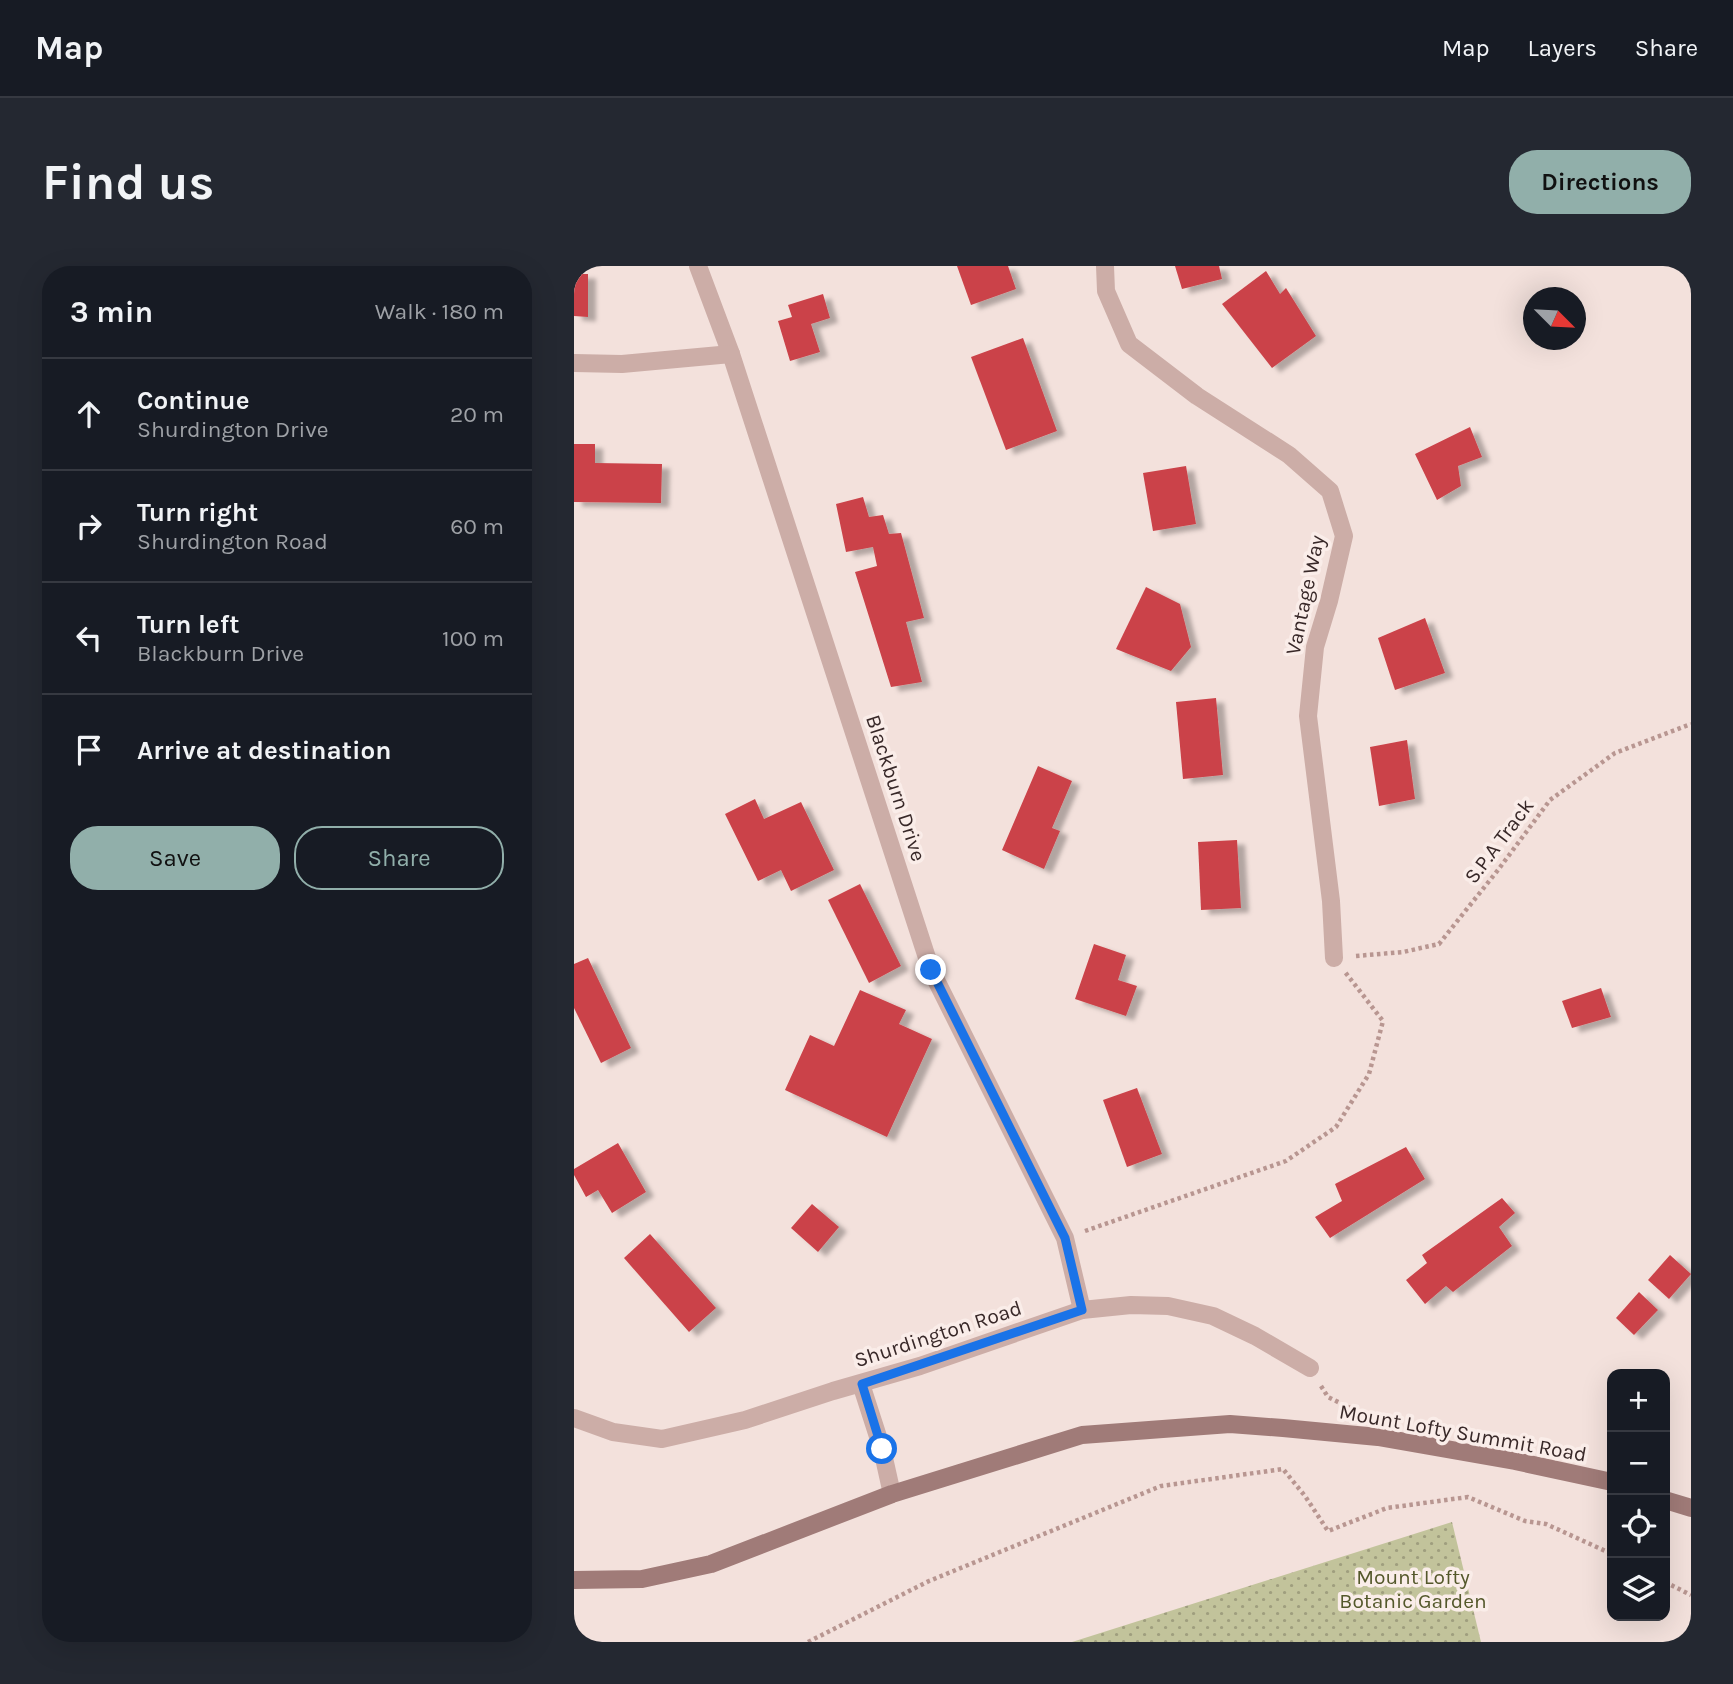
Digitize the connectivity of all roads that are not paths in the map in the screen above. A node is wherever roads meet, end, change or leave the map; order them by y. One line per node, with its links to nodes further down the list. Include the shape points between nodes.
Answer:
1 (698, 266): 3 (street, Blackburn Drive)
2 (1105, 266): 5 (street, Vantage Way, via 1106,291 1129,344 1197,396 1289,455 1330,491 1344,536 1315,647 1308,716)
3 (731, 354): 4 (street, via 622,364); 6 (street, Blackburn Drive, via 931,970 1065,1238)
4 (574, 363)
5 (1334, 958)
6 (1082, 1310): 7 (street, Shurdington Road, via 1168,1306 1213,1317 1255,1335); 8 (street, Shurdington Road)
7 (1310, 1368)
8 (862, 1384): 9 (street, Shurdington Road, via 745,1420 662,1439 613,1432); 11 (street)
9 (574, 1418)
10 (1607, 1481): 11 (main road, Mount Lofty Summit Road, via 1378,1437 1230,1424 1082,1435)
11 (892, 1494): 14 (main road, Mount Lofty Summit Road, via 711,1564 642,1578)
12 (1670, 1502): 13 (main road)
13 (1691, 1508)
14 (574, 1580)

